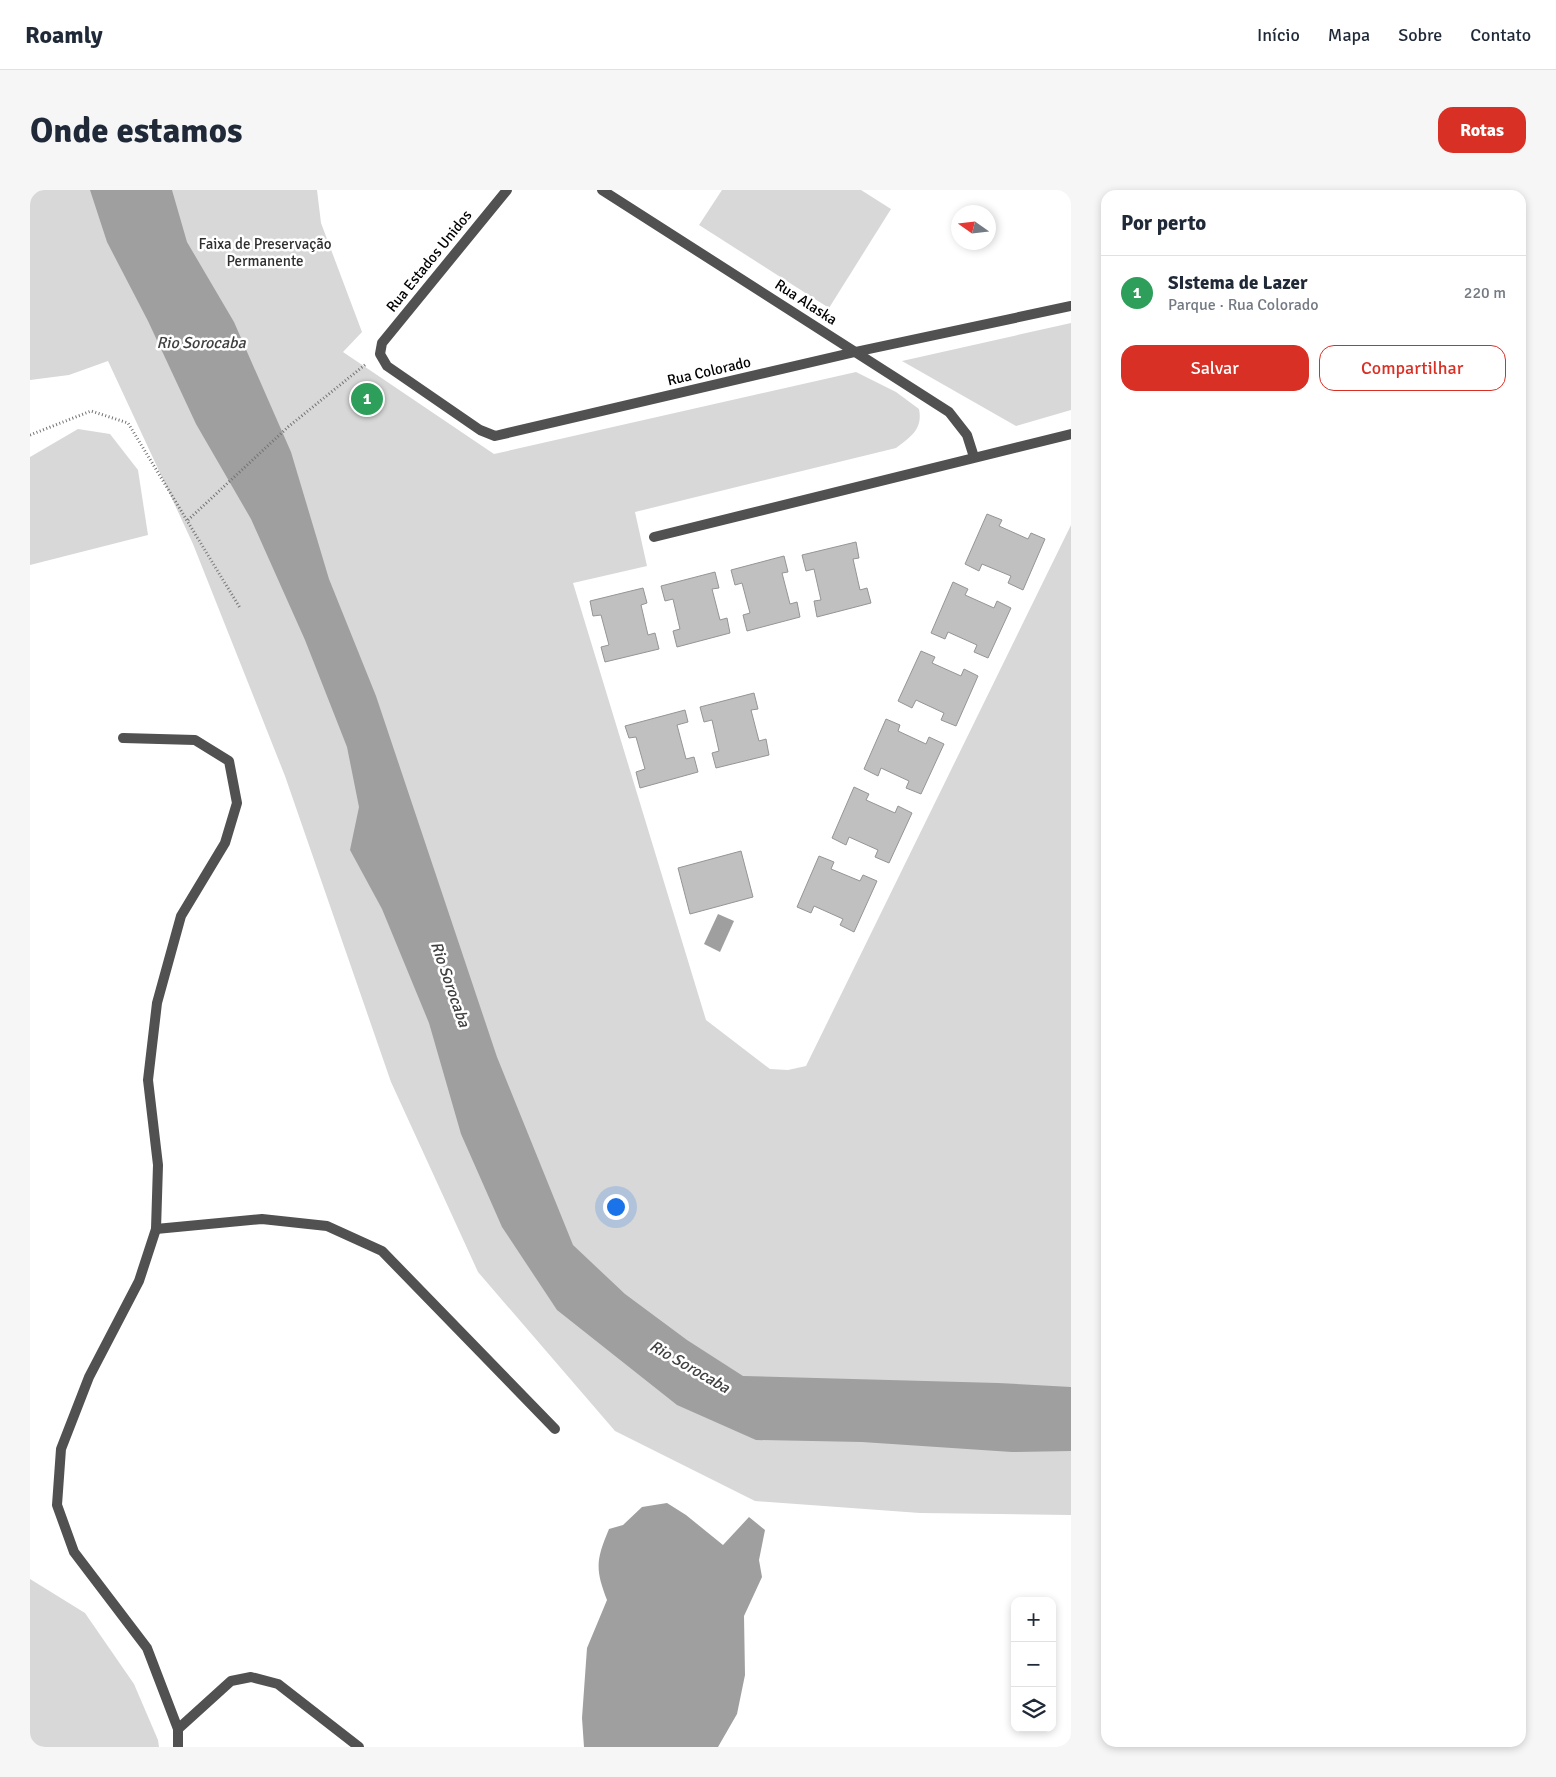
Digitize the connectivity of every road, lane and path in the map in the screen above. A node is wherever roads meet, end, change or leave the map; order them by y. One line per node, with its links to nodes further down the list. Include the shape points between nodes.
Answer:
1 (507, 190): 5 (street, Rua Estados Unidos, via 382,343)
2 (602, 190): 4 (street, Rua Alaska)
3 (1071, 306): 4 (street, Rua Colorado)
4 (855, 352): 5 (street, Rua Colorado, via 495,436 480,430 387,366); 8 (street, Rua Alaska, via 949,412 966,435)
5 (380, 354): 9 (path, via 288,427)
6 (1071, 434): 8 (street)
7 (30, 435): 9 (path, via 91,411 128,422)
8 (974, 457): 10 (street)
9 (188, 520): 11 (path)
10 (654, 537)
11 (240, 608)
12 (123, 738): 13 (street, via 195,740 229,761 237,803 225,843 181,916 157,1003 148,1080 158,1164)
13 (156, 1229): 14 (street, via 271,1220 327,1226 382,1251); 15 (street, via 139,1281 90,1377 60,1449 56,1506 74,1552 147,1648)
14 (555, 1429)
15 (178, 1729): 16 (street); 17 (street, via 231,1681 251,1677 278,1684)
16 (178, 1747)
17 (359, 1747)

